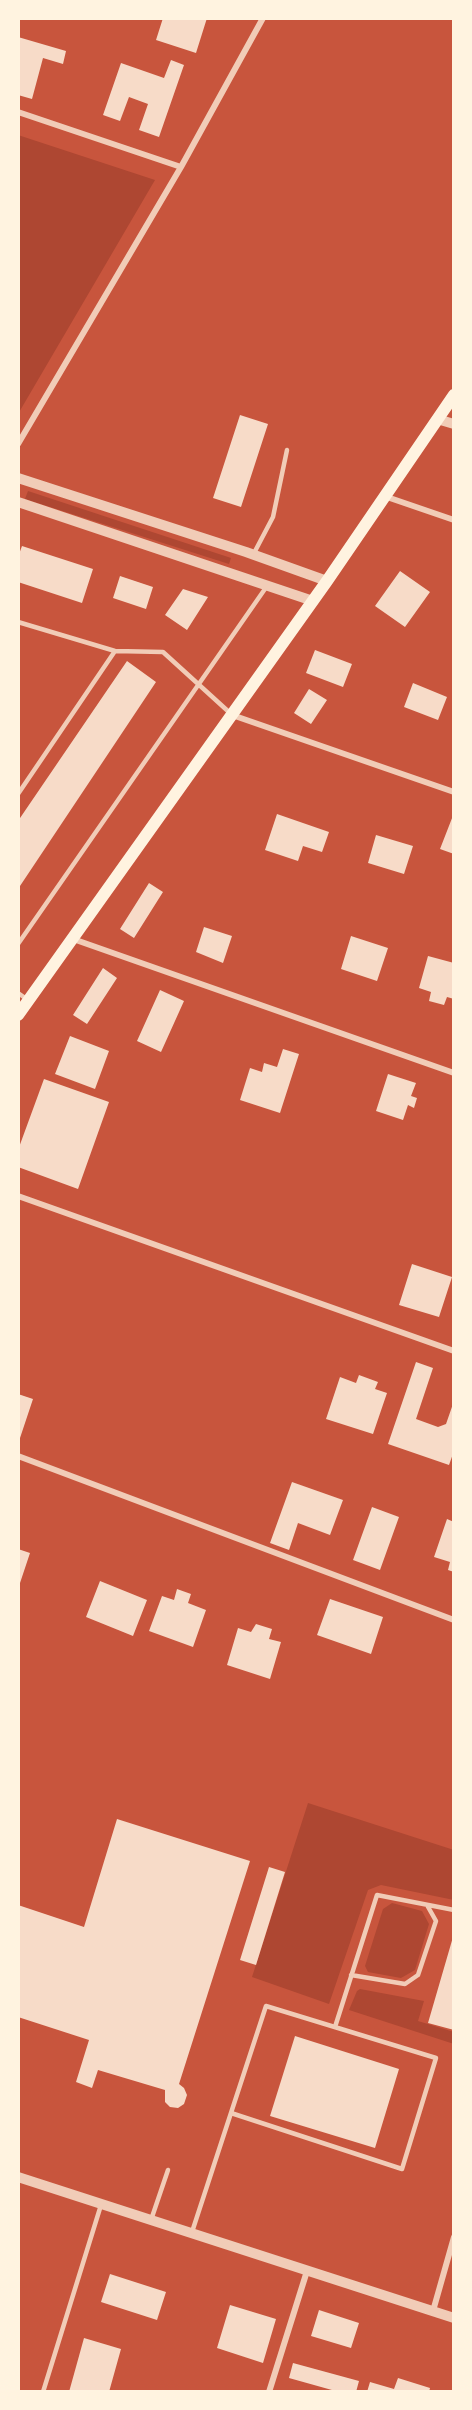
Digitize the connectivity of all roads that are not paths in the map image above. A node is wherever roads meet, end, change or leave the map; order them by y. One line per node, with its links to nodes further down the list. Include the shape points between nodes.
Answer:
1 (263, 18): 3 (street)
2 (18, 112): 3 (street)
3 (180, 167): 7 (street)
4 (454, 395): 5 (main road)
5 (438, 419): 6 (street); 10 (main road)
6 (454, 424)
7 (18, 444)
8 (287, 450): 13 (lane, via 273,517)
9 (18, 478): 13 (street)
10 (384, 496): 12 (street); 14 (main road)
11 (18, 502): 15 (street)
12 (454, 520)
13 (253, 555): 14 (street)
14 (327, 581): 16 (main road)
15 (269, 584): 16 (street); 19 (lane)
16 (313, 601): 20 (main road)
17 (18, 622): 18 (lane)
18 (115, 651): 19 (lane, via 163,652); 22 (lane)
19 (198, 684): 20 (lane); 24 (lane)
20 (232, 715): 21 (street); 23 (main road)
21 (454, 792)
22 (18, 794)
23 (72, 939): 25 (main road); 27 (street)
24 (18, 944)
25 (23, 997): 26 (main road)
26 (18, 1015)
27 (454, 1073)
28 (18, 1196): 29 (street)
29 (454, 1351)
30 (18, 1456): 31 (street)
31 (454, 1620)
32 (427, 1905): 33 (lane); 34 (lane, via 377,1895); 34 (lane, via 436,1921 418,1975 405,1984)
33 (454, 1910)
34 (351, 1975): 35 (lane)
35 (334, 2027): 36 (lane, via 266,2006); 36 (lane, via 436,2058 402,2169)
36 (231, 2113): 41 (lane)
37 (168, 2170): 40 (lane)
38 (18, 2177): 39 (street)
39 (101, 2204): 40 (street); 46 (lane)
40 (151, 2220): 41 (street)
41 (192, 2234): 43 (street)
42 (454, 2237): 44 (street)
43 (307, 2271): 44 (street); 47 (street)
44 (433, 2311): 45 (street)
45 (454, 2318)
46 (43, 2392)
47 (269, 2392)

